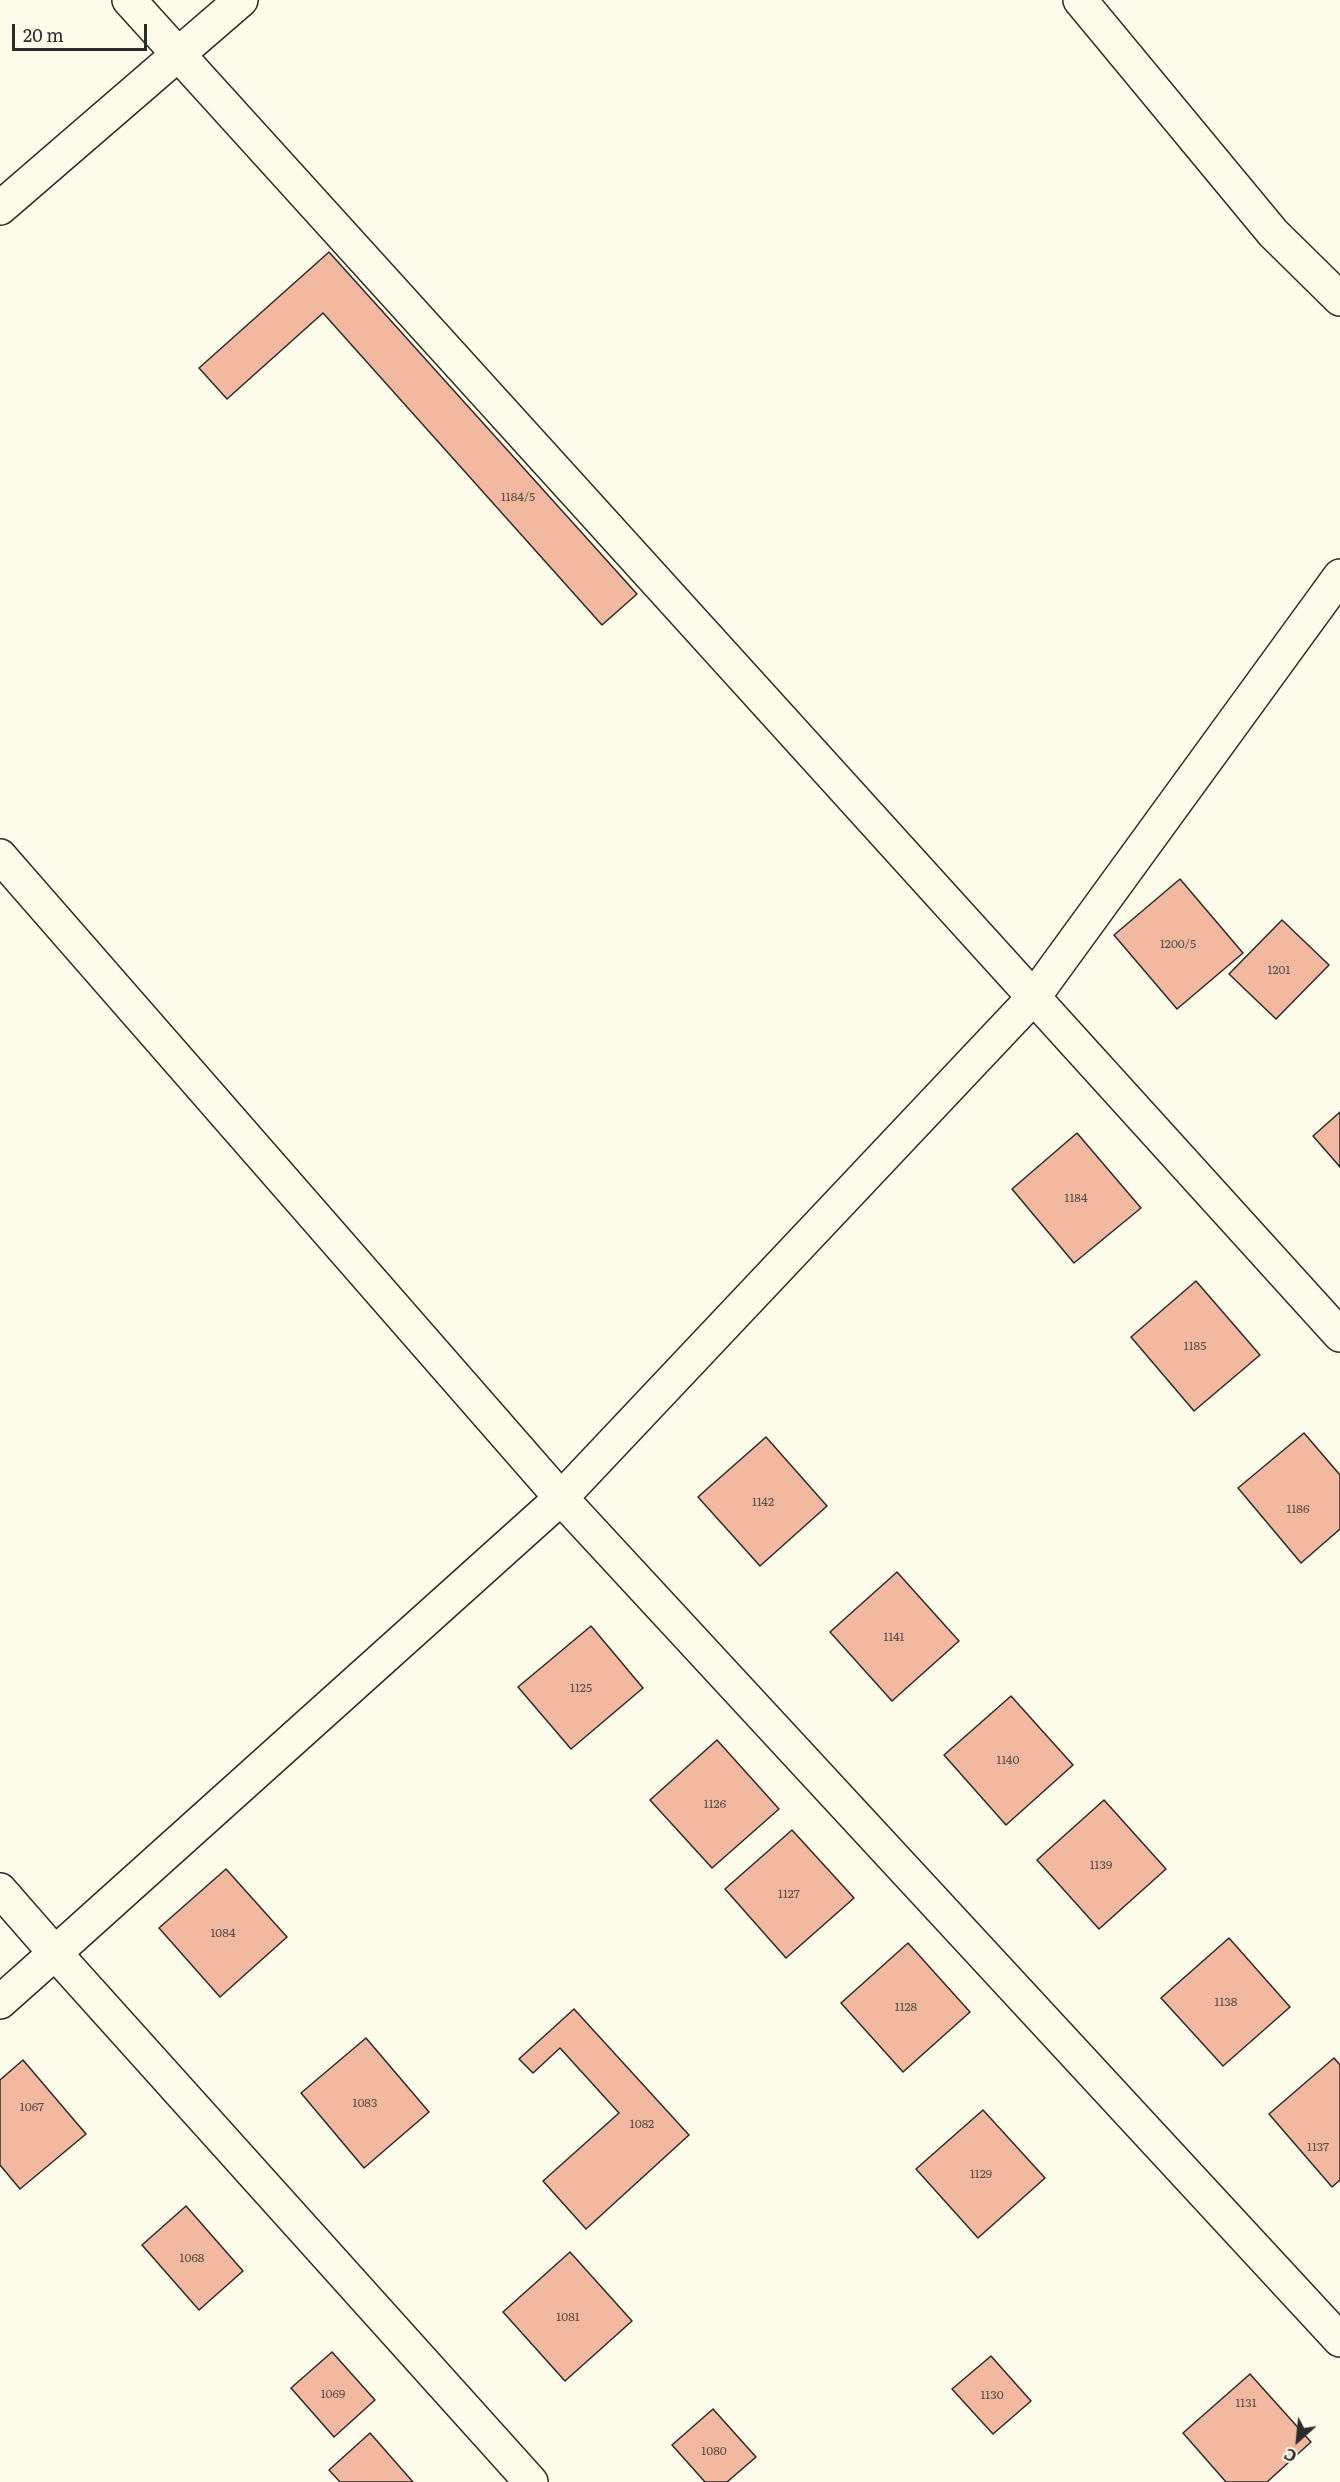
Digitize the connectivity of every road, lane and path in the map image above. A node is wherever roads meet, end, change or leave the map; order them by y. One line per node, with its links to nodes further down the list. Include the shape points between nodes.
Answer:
1 (129, 0): 4 (street)
2 (241, 0): 4 (street)
3 (1080, 0): 6 (street, via 1273,233)
4 (177, 55): 5 (street); 9 (street)
5 (0, 208)
6 (1340, 299)
7 (1340, 576): 9 (street)
8 (0, 856): 11 (street)
9 (1033, 998): 10 (street); 11 (street)
10 (1340, 1335)
11 (561, 1498): 13 (street); 15 (street)
12 (0, 1890): 13 (street)
13 (55, 1953): 14 (street); 16 (street)
14 (0, 2002)
15 (1340, 2340)
16 (531, 2482)

